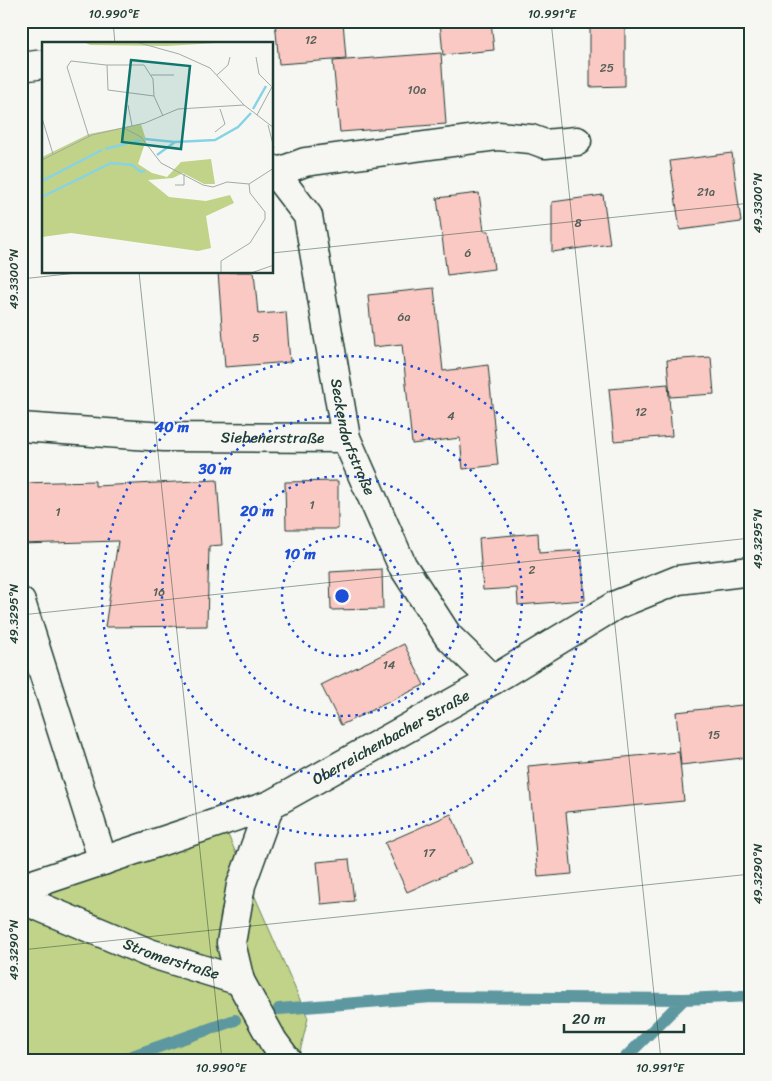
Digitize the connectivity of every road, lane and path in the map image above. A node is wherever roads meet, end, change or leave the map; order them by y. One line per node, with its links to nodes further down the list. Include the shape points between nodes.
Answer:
1 (42, 64): 2 (street)
2 (21, 67)
3 (577, 141): 4 (street, via 545,144 531,139 498,136 305,162)
4 (274, 171): 6 (street, Seckendorfstraße, via 308,216)
5 (21, 427): 6 (street, Siebenerstraße, via 164,437)
6 (346, 438): 9 (street, Seckendorfstraße, via 402,565 448,636)
7 (751, 571): 9 (street, Oberreichenbacher Straße, via 678,580 616,605)
8 (21, 602): 11 (street)
9 (494, 680): 10 (street, Oberreichenbacher Straße)
10 (270, 805): 11 (street, Oberreichenbacher Straße); 14 (street, via 241,885 231,943)
11 (102, 861): 12 (street, Oberreichenbacher Straße)
12 (21, 888)
13 (21, 899): 14 (street, Stromerstraße, via 149,953)
14 (240, 981): 15 (street, Stromerstraße)
15 (287, 1060)

